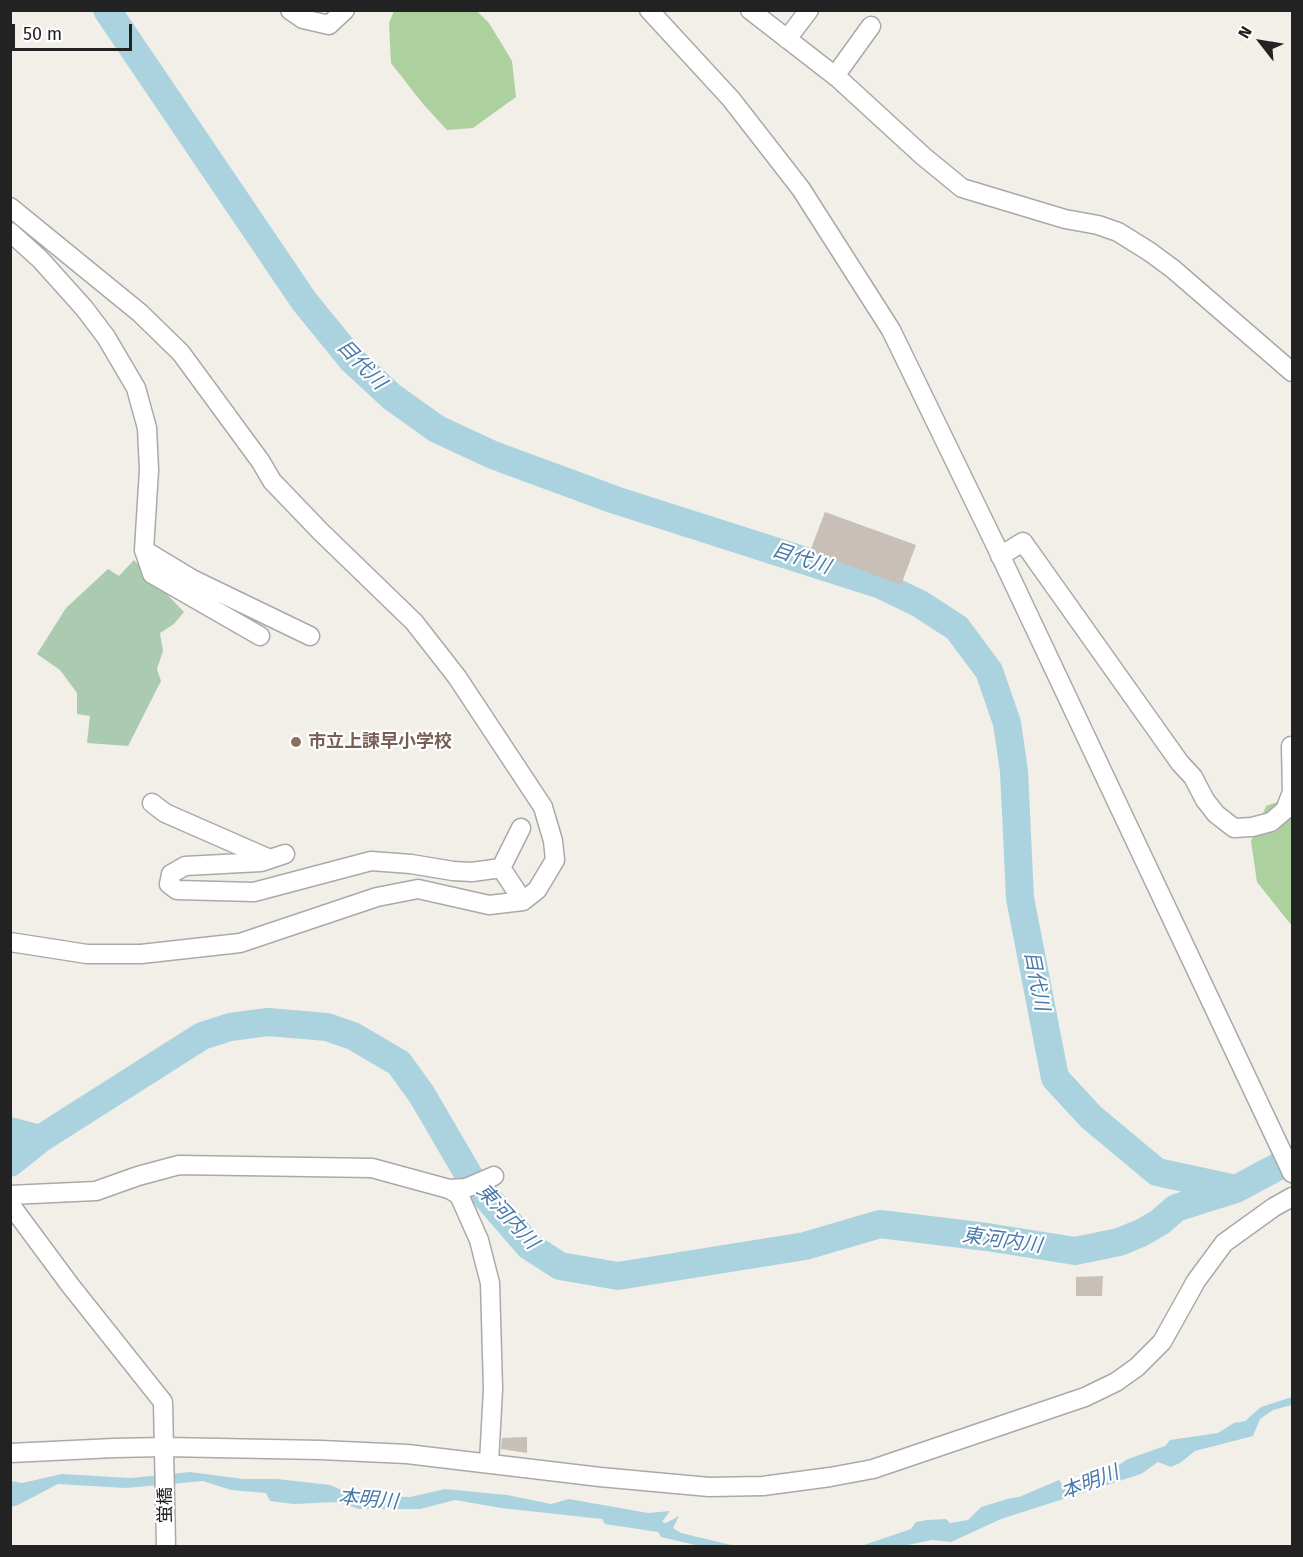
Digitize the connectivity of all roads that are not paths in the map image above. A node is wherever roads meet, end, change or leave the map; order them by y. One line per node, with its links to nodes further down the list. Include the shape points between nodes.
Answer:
1 (290, 10): 2 (street, via 303,19 329,25)
2 (345, 10)
3 (649, 10): 13 (street, via 731,99 801,189 891,330)
4 (750, 10): 7 (street)
5 (809, 10): 7 (street)
6 (871, 26): 8 (street)
7 (787, 39): 8 (street)
8 (835, 76): 11 (street, via 962,188 1118,232 1173,269)
9 (10, 207): 21 (street, via 140,313 181,352 272,481 414,622 450,669 543,807 549,823 555,860 537,890)
10 (10, 232): 12 (street, via 84,308 136,388 147,428 149,470)
11 (1293, 372)
12 (144, 550): 14 (street, via 153,574); 15 (street, via 192,579)
13 (1000, 556): 17 (street, via 1023,542 1193,777 1205,800 1234,828 1271,822 1285,810 1292,792); 23 (street)
14 (260, 636)
15 (310, 636)
16 (1291, 746): 17 (street)
17 (1292, 769)
18 (152, 803): 20 (street, via 165,813 277,857 261,862 185,866 171,874 169,884 177,890 254,892 371,861 453,871)
19 (521, 828): 20 (street)
20 (501, 868): 21 (street)
21 (523, 901): 22 (street, via 489,905 418,890 377,897 240,943 141,954 87,954)
22 (10, 942)
23 (1293, 1173)
24 (494, 1176): 25 (street)
25 (458, 1188): 26 (street, via 372,1168 179,1166 96,1191); 31 (street, via 479,1240 490,1283)
26 (10, 1195)
27 (1293, 1197): 31 (street, via 1224,1243 1196,1281 1162,1342 1116,1382 910,1457 830,1477 763,1486 709,1487)
28 (10, 1204): 30 (street, 蛍橋, via 163,1402)
29 (10, 1453): 30 (street, via 114,1448)
30 (165, 1455): 31 (street, via 321,1450); 32 (street, 蛍橋)
31 (489, 1462)
32 (166, 1546)

